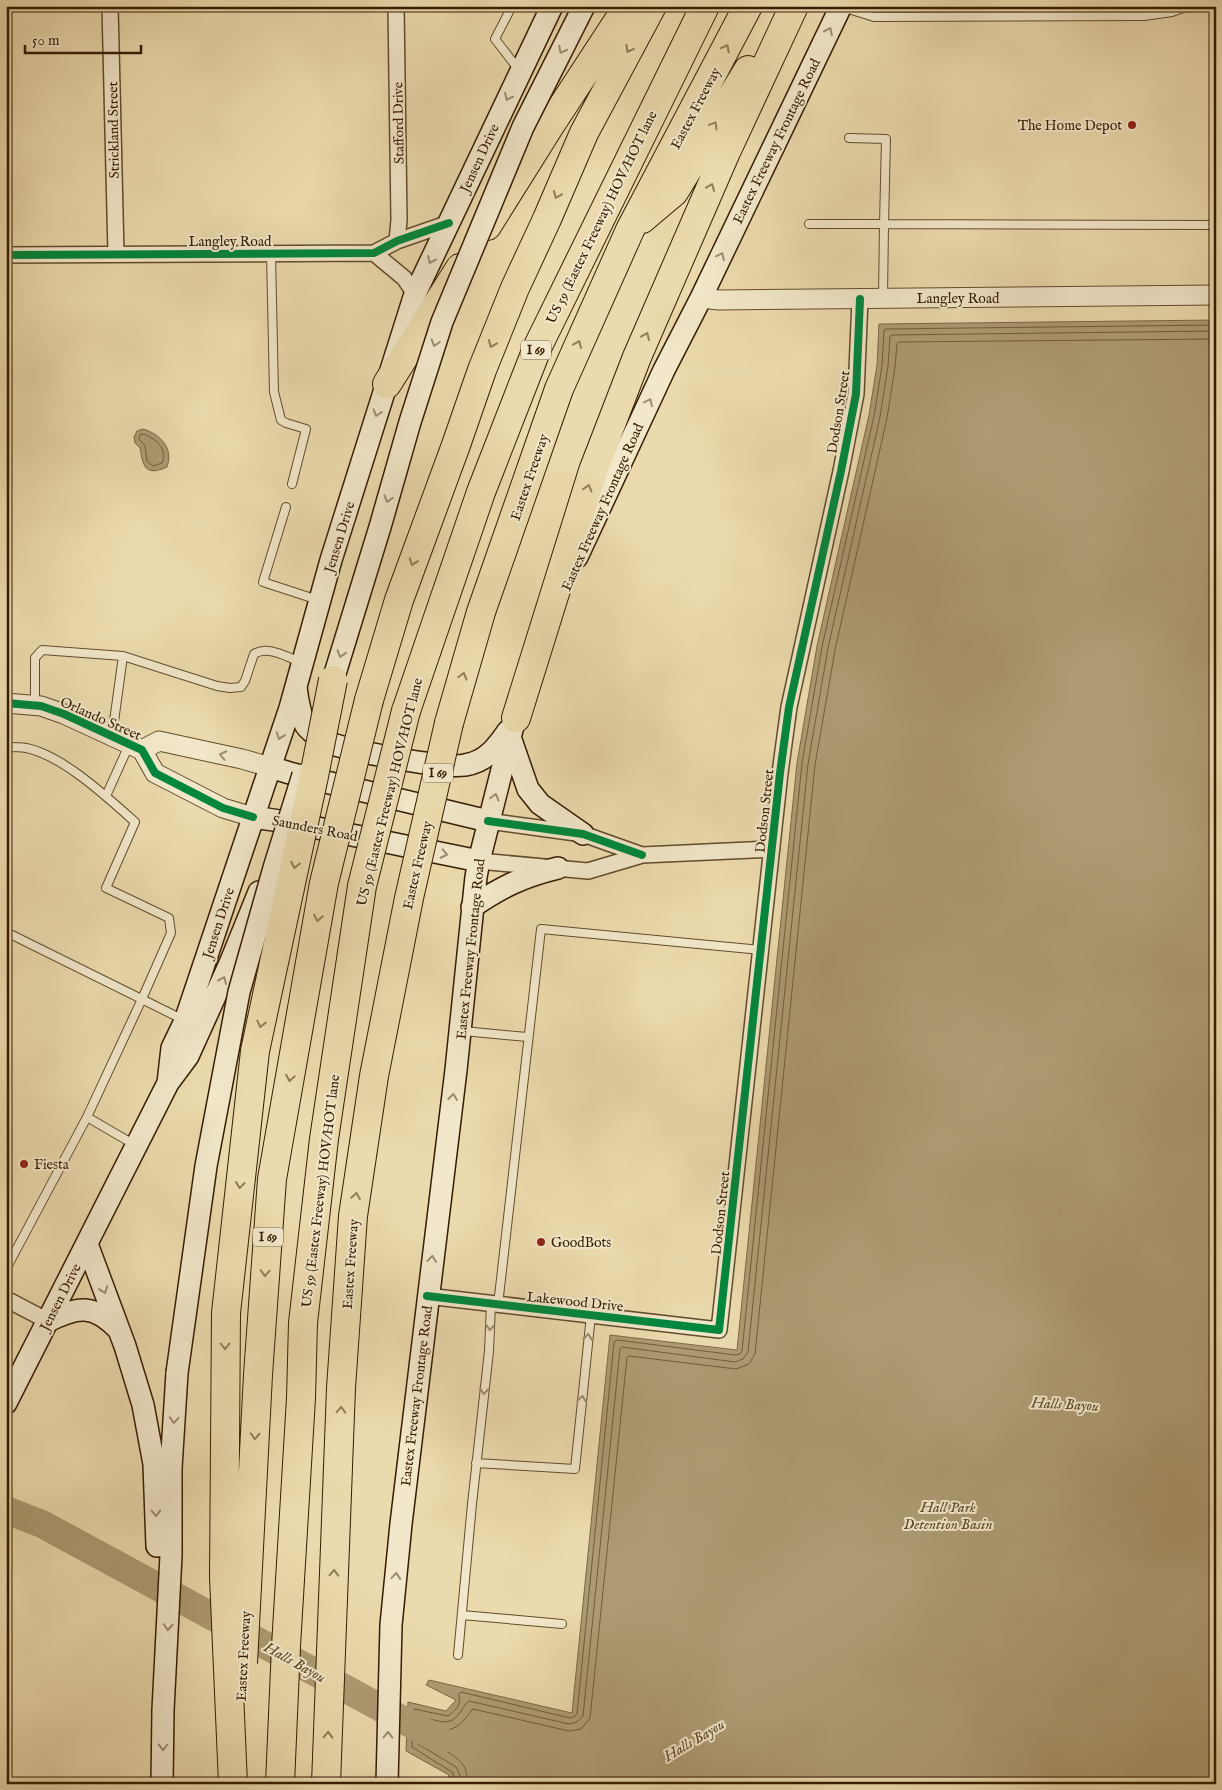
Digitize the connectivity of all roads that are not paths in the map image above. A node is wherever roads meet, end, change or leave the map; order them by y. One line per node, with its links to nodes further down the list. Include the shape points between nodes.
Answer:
1 (110, 6): 23 (street, Strickland Street)
2 (396, 6): 21 (street, Stafford Drive)
3 (512, 6): 14 (lane, via 495,39)
4 (552, 6): 14 (main road, Jensen Drive)
5 (584, 6): 37 (main road, one-way to 37, bridge, via 523,127 442,322)
6 (628, 6): 31 (highway)
7 (652, 6): 81 (highway, Eastex Freeway / I 69, one-way to 81, bridge, via 584,133 482,370 398,600 369,700 324,883 272,1179)
8 (706, 6): 82 (highway, US 59 (Eastex Freeway) HOV/HOT lane / I 69, bridge, via 538,346 481,492 406,711 362,886 324,1140 303,1323)
9 (748, 6): 20 (highway, Eastex Freeway / I 69, one-way to 9)
10 (786, 6): 20 (highway, one-way to 10, via 674,192)
11 (794, 6): 41 (highway, one-way to 11, via 593,472 637,357)
12 (841, 6): 13 (lane, via 874,17 1144,16); 28 (main road, Eastex Freeway Frontage Road, one-way to 12)
13 (1189, 6)
14 (520, 72): 16 (main road, Jensen Drive, one-way to 16)
15 (850, 138): 18 (lane, via 886,139)
16 (448, 223): 21 (street, Langley Road); 26 (main road, Jensen Drive, one-way to 26)
17 (809, 224): 18 (lane)
18 (884, 224): 19 (lane); 30 (lane)
19 (1216, 225)
20 (630, 230): 83 (highway, Eastex Freeway / I 69, one-way to 20, bridge, via 341,1388 353,1216 374,1076 403,926 449,723 481,612 559,389)
21 (397, 241): 22 (street, Langley Road)
22 (374, 253): 24 (street, Langley Road); 26 (street, via 404,278)
23 (116, 254): 24 (street, Langley Road); 25 (street, Langley Road)
24 (271, 254): 32 (lane, via 274,392 281,420 306,429)
25 (6, 255)
26 (415, 294): 31 (main road, Jensen Drive)
27 (1216, 296): 30 (street, Langley Road)
28 (701, 298): 29 (street, Langley Road); 41 (main road, Eastex Freeway Frontage Road, one-way to 28, via 582,544)
29 (860, 299): 30 (street, Langley Road); 51 (street, Dodson Street, via 856,394 789,707)
30 (883, 299)
31 (387, 384): 34 (main road, Jensen Drive, one-way to 34)
32 (292, 484)
33 (286, 507): 34 (lane, via 264,582)
34 (320, 600): 36 (main road, Jensen Drive)
35 (123, 656): 36 (lane, via 230,688 241,687 245,682 254,654 260,650); 40 (lane, via 42,650 34,658); 42 (lane)
36 (302, 662): 38 (main road, Jensen Drive)
37 (333, 680): 76 (main road, one-way to 76, bridge, via 239,992 206,1166); 81 (highway, one-way to 81, bridge, via 254,1051 226,1313 224,1577)
38 (296, 687): 41 (main road, via 305,725 321,739 358,750 437,764 464,765 482,759 497,747); 45 (main road, Jensen Drive, one-way to 45)
39 (6, 703): 40 (street, Orlando Street)
40 (35, 705): 42 (street, Orlando Street)
41 (513, 726): 48 (main road, Eastex Freeway Frontage Road, one-way to 41); 50 (main road, via 528,789 540,804)
42 (112, 736): 44 (street, Orlando Street)
43 (6, 747): 46 (lane, via 26,748 49,757)
44 (136, 747): 45 (street, Orlando Street, one-way to 44, via 159,741); 46 (lane); 47 (street, Orlando Street, via 155,773 223,808)
45 (270, 767): 47 (main road, Jensen Drive); 48 (main road, Saunders Road)
46 (106, 796): 58 (lane, via 135,822 106,888 169,918 171,933)
47 (253, 817): 49 (main road, Saunders Road); 59 (main road, Jensen Drive)
48 (488, 821): 50 (street, Saunders Road); 53 (main road, Eastex Freeway Frontage Road)
49 (294, 822): 53 (main road, Saunders Road, one-way to 53); 62 (main road, Jensen Drive, one-way to 49, via 188,1056 232,961 271,864)
50 (583, 834): 52 (street, Saunders Road)
51 (772, 849): 52 (street, Saunders Road); 57 (street, Dodson Street)
52 (642, 856): 54 (street, Saunders Road, via 588,871)
53 (478, 861): 54 (street, Saunders Road); 55 (main road, Eastex Freeway Frontage Road)
54 (558, 868): 55 (main road, via 515,881)
55 (472, 907): 60 (main road, Eastex Freeway Frontage Road)
56 (6, 932): 58 (lane)
57 (761, 950): 61 (lane, via 541,929); 73 (street, Dodson Street)
58 (142, 999): 59 (lane); 63 (lane)
59 (185, 1021): 62 (main road, Jensen Drive, via 172,1048)
60 (461, 1031): 61 (lane); 67 (main road, Eastex Freeway Frontage Road, one-way to 60)
61 (527, 1037): 69 (lane)
62 (168, 1083): 64 (main road, Jensen Drive)
63 (86, 1117): 64 (lane); 66 (lane)
64 (137, 1146): 65 (main road, Jensen Drive)
65 (87, 1244): 71 (main road, Jensen Drive); 72 (main road, one-way to 72)
66 (6, 1269)
67 (428, 1296): 69 (street, Lakewood Drive); 84 (main road, Eastex Freeway Frontage Road, one-way to 67, via 391,1625)
68 (6, 1299): 71 (street)
69 (494, 1304): 70 (street, Lakewood Drive); 75 (lane, one-way to 75)
70 (590, 1316): 73 (street, Lakewood Drive); 75 (lane, one-way to 70, via 575,1469)
71 (48, 1321): 72 (main road, via 80,1308 95,1310); 74 (main road, Jensen Drive)
72 (118, 1329): 76 (main road)
73 (719, 1330)
74 (6, 1403)
75 (476, 1463): 77 (lane)
76 (163, 1466): 80 (main road, one-way to 80, via 171,1555)
77 (462, 1615): 78 (lane); 79 (lane)
78 (562, 1624)
79 (458, 1655)
80 (162, 1784)
81 (234, 1784)
82 (280, 1784)
83 (326, 1784)
84 (387, 1784)

